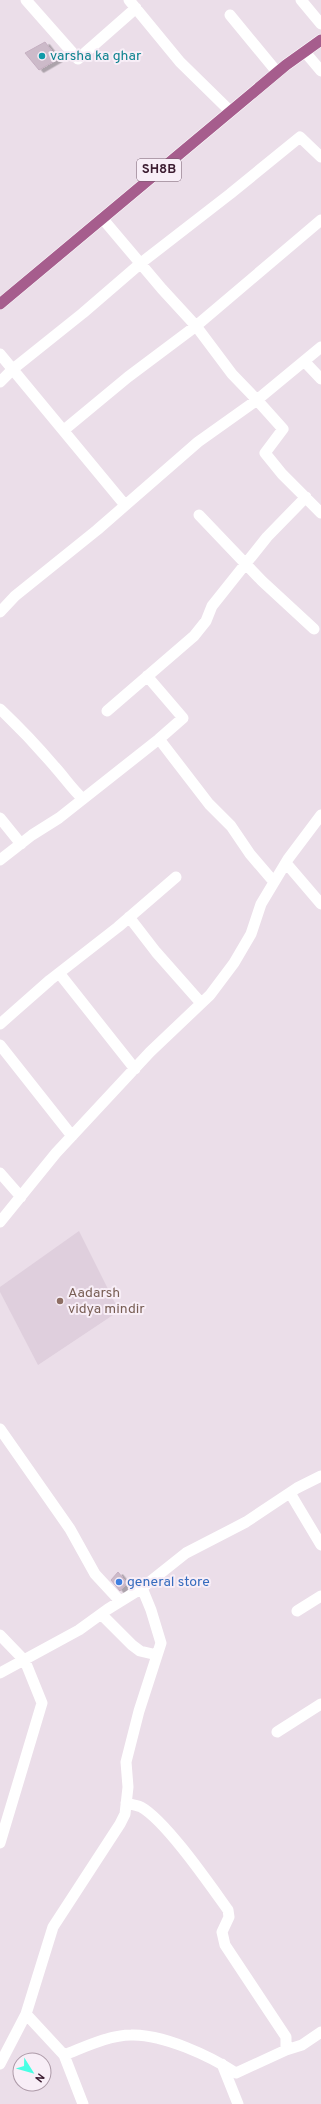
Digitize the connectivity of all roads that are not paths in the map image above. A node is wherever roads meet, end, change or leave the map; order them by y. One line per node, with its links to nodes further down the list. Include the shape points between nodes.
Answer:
1 (26, 0): 3 (street, via 78,59)
2 (301, 0): 5 (street)
3 (132, 4): 10 (street, via 180,62)
4 (230, 14): 9 (street)
5 (321, 24)
6 (321, 40): 7 (main road, SH8B)
7 (305, 52): 8 (street); 9 (main road, SH8B)
8 (321, 71)
9 (277, 72): 10 (main road, SH8B)
10 (230, 111): 12 (main road, SH8B)
11 (321, 157): 14 (street, via 300,137)
12 (102, 218): 14 (street); 15 (main road, SH8B)
13 (321, 220): 16 (street)
14 (141, 263): 16 (street); 20 (street)
15 (0, 304)
16 (196, 326): 23 (street, via 228,369); 24 (street, via 128,377)
17 (321, 347): 19 (street)
18 (0, 354): 20 (street)
19 (304, 361): 21 (street); 23 (street)
20 (13, 369): 22 (street); 24 (street)
21 (321, 380)
22 (0, 382)
23 (257, 400): 25 (street, via 283,429 265,453); 26 (street, via 198,442)
24 (64, 430): 26 (street)
25 (306, 497): 27 (street); 29 (street)
26 (125, 505): 30 (street, via 15,596)
27 (321, 513)
28 (199, 515): 29 (street)
29 (245, 564): 31 (street); 32 (street, via 212,606 206,621 194,636)
30 (0, 612)
31 (314, 629)
32 (147, 676): 34 (street); 35 (street, via 183,718)
33 (0, 709): 36 (street)
34 (107, 711)
35 (158, 739): 36 (street); 43 (street)
36 (83, 799): 39 (street)
37 (321, 815): 41 (street)
38 (0, 818): 39 (street)
39 (21, 844): 40 (street)
40 (0, 860)
41 (286, 863): 43 (street); 44 (street)
42 (176, 877): 45 (street)
43 (274, 882): 47 (street, via 261,904 251,934 234,963)
44 (321, 904)
45 (129, 917): 46 (street); 47 (street)
46 (59, 973): 48 (street); 50 (street)
47 (201, 1004): 50 (street)
48 (0, 1024)
49 (0, 1045): 51 (street)
50 (135, 1069): 51 (street)
51 (72, 1136): 53 (street)
52 (0, 1173): 53 (street)
53 (21, 1197): 54 (street)
54 (0, 1222)
55 (0, 1429): 61 (street, via 70,1529 95,1574)
56 (321, 1476): 57 (street)
57 (290, 1493): 58 (street); 59 (street, via 246,1522 186,1553)
58 (321, 1545)
59 (142, 1588): 61 (street); 65 (street, via 152,1610 161,1643)
60 (321, 1596): 62 (street)
61 (120, 1601): 63 (street)
62 (298, 1611)
63 (101, 1614): 65 (street, via 140,1651); 66 (street, via 79,1630)
64 (0, 1635): 66 (street)
65 (157, 1655): 70 (street, via 126,1762)
66 (25, 1661): 67 (street); 71 (street, via 42,1703)
67 (0, 1673)
68 (321, 1704): 69 (street)
69 (277, 1732)
70 (126, 1803): 72 (street, via 125,1814 120,1824 53,1927); 74 (street, via 140,1807 157,1821 228,1910 229,1917 222,1932 225,1945 286,2037)
71 (0, 1843)
72 (26, 2014): 75 (street); 76 (street)
73 (320, 2034): 74 (street, via 302,2045)
74 (286, 2050): 77 (street, via 236,2073)
75 (64, 2055): 77 (street, via 130,2035 157,2037); 78 (street)
76 (0, 2064)
77 (222, 2064): 79 (street)
78 (83, 2104)
79 (238, 2104)

